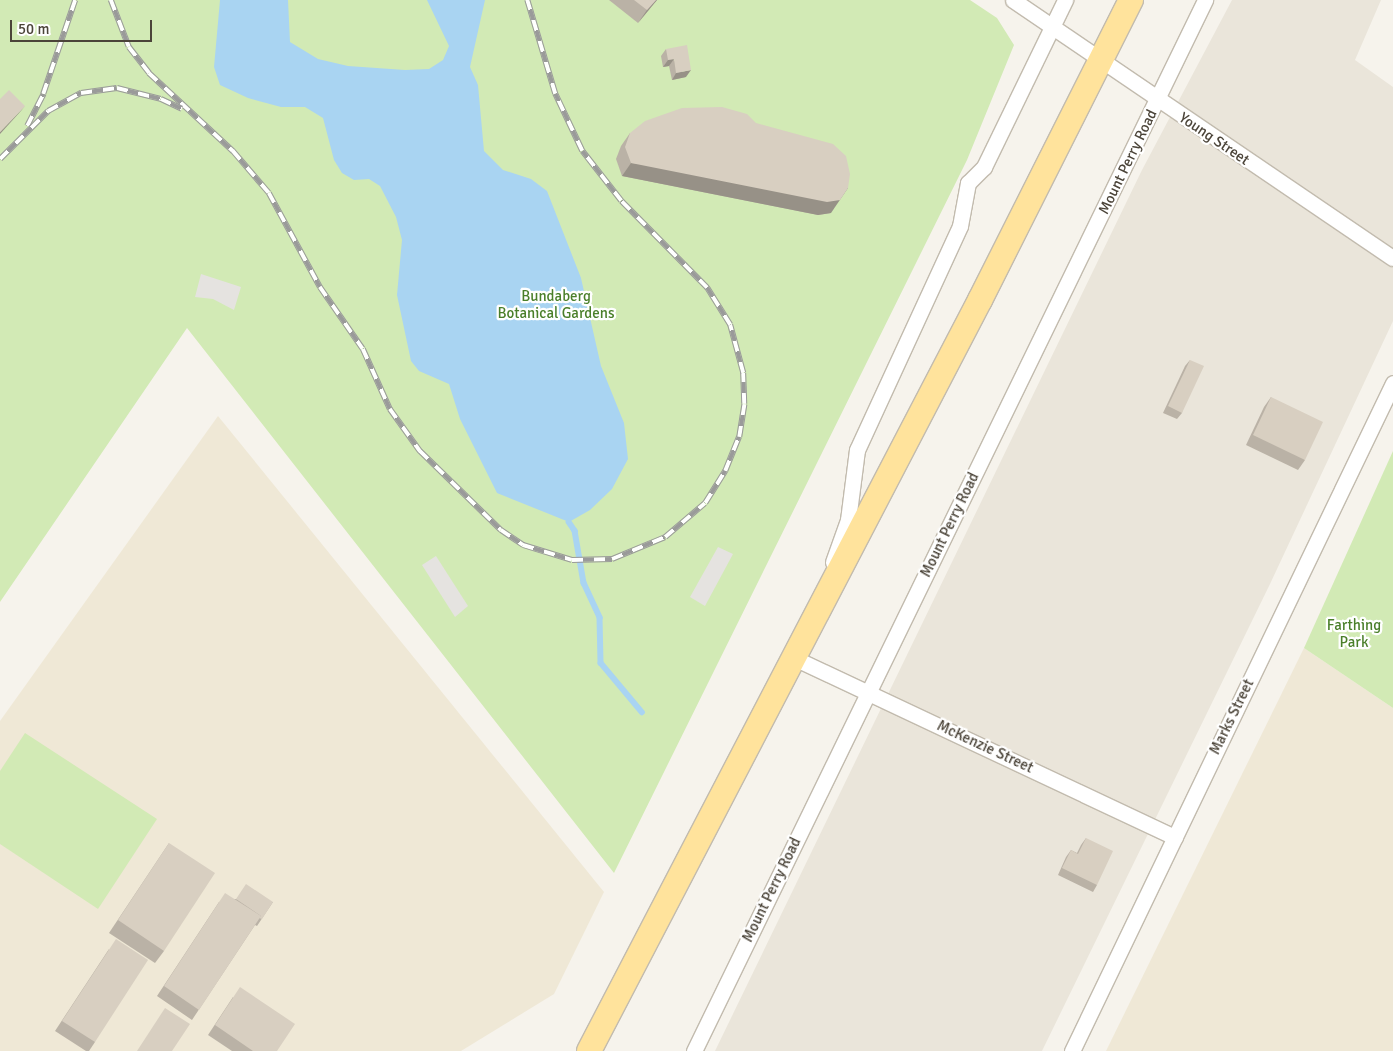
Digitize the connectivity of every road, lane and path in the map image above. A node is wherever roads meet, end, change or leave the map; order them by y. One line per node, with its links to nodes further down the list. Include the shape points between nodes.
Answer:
1 (1013, 0): 5 (street, Young Street)
2 (1065, 0): 5 (street)
3 (1131, 0): 6 (main road)
4 (1205, 0): 7 (street, Mount Perry Road)
5 (1052, 26): 6 (street, Young Street); 10 (street, via 984,167 968,183 960,226 857,450 848,520)
6 (1101, 62): 7 (street, Young Street); 10 (main road)
7 (1158, 101): 8 (street, Young Street); 12 (street, Mount Perry Road)
8 (1393, 258)
9 (1393, 383): 13 (street, Marks Street)
10 (807, 634): 11 (main road)
11 (794, 658): 12 (street, McKenzie Street); 14 (main road)
12 (868, 691): 13 (street, McKenzie Street); 17 (street, Mount Perry Road)
13 (1175, 837): 18 (street, Marks Street)
14 (625, 983): 15 (main road); 16 (main road)
15 (572, 1051)
16 (589, 1051)
17 (694, 1051)
18 (1072, 1051)

